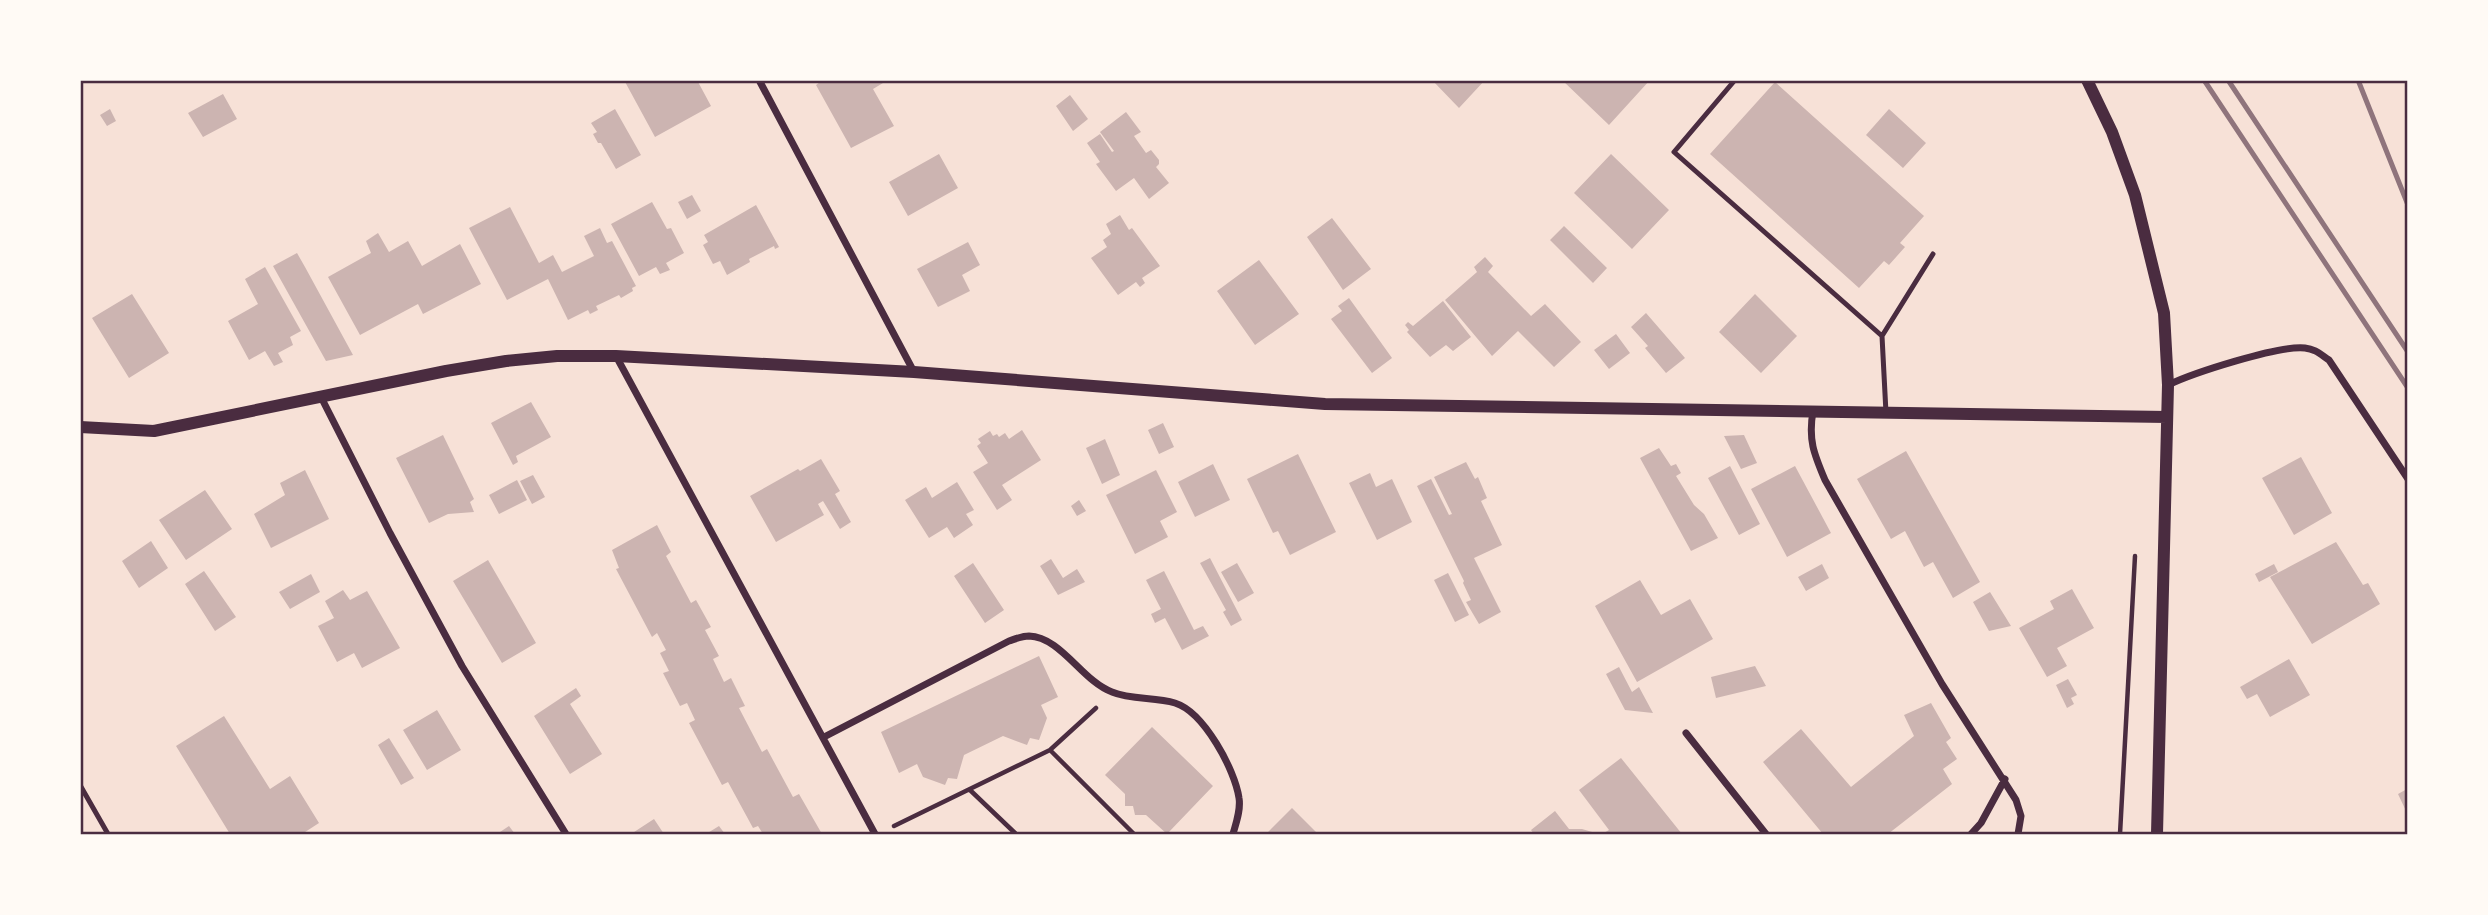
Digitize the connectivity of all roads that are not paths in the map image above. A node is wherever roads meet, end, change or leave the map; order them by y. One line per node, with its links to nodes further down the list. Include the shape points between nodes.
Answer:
1 (759, 80): 7 (street)
2 (1735, 80): 5 (lane, via 1674,152)
3 (2087, 80): 8 (street, via 2135,195 2164,313)
4 (1933, 254): 5 (lane)
5 (1882, 336): 11 (lane)
6 (616, 356): 7 (street); 9 (street, via 506,361); 16 (street)
7 (914, 372): 10 (street, via 1325,404)
8 (2168, 385): 12 (street); 14 (street, via 2191,374 2285,349 2315,349 2329,360)
9 (321, 397): 13 (street, via 154,431); 20 (street, via 462,666)
10 (1813, 411): 11 (street); 17 (street, via 1809,430 1812,450 1825,480 1942,684)
11 (1886, 414): 12 (street)
12 (2167, 416): 26 (street)
13 (81, 428)
14 (2407, 479)
15 (1686, 733): 23 (street)
16 (824, 737): 21 (street); 22 (street, via 1009,641 1038,637 1052,643 1112,693 1177,703 1202,722 1237,789)
17 (2005, 779): 24 (street); 25 (street, via 2021,816)
18 (80, 785): 19 (lane)
19 (108, 835)
20 (566, 835)
21 (875, 835)
22 (1233, 835)
23 (1766, 835)
24 (1971, 835)
25 (2018, 835)
26 (2157, 835)

